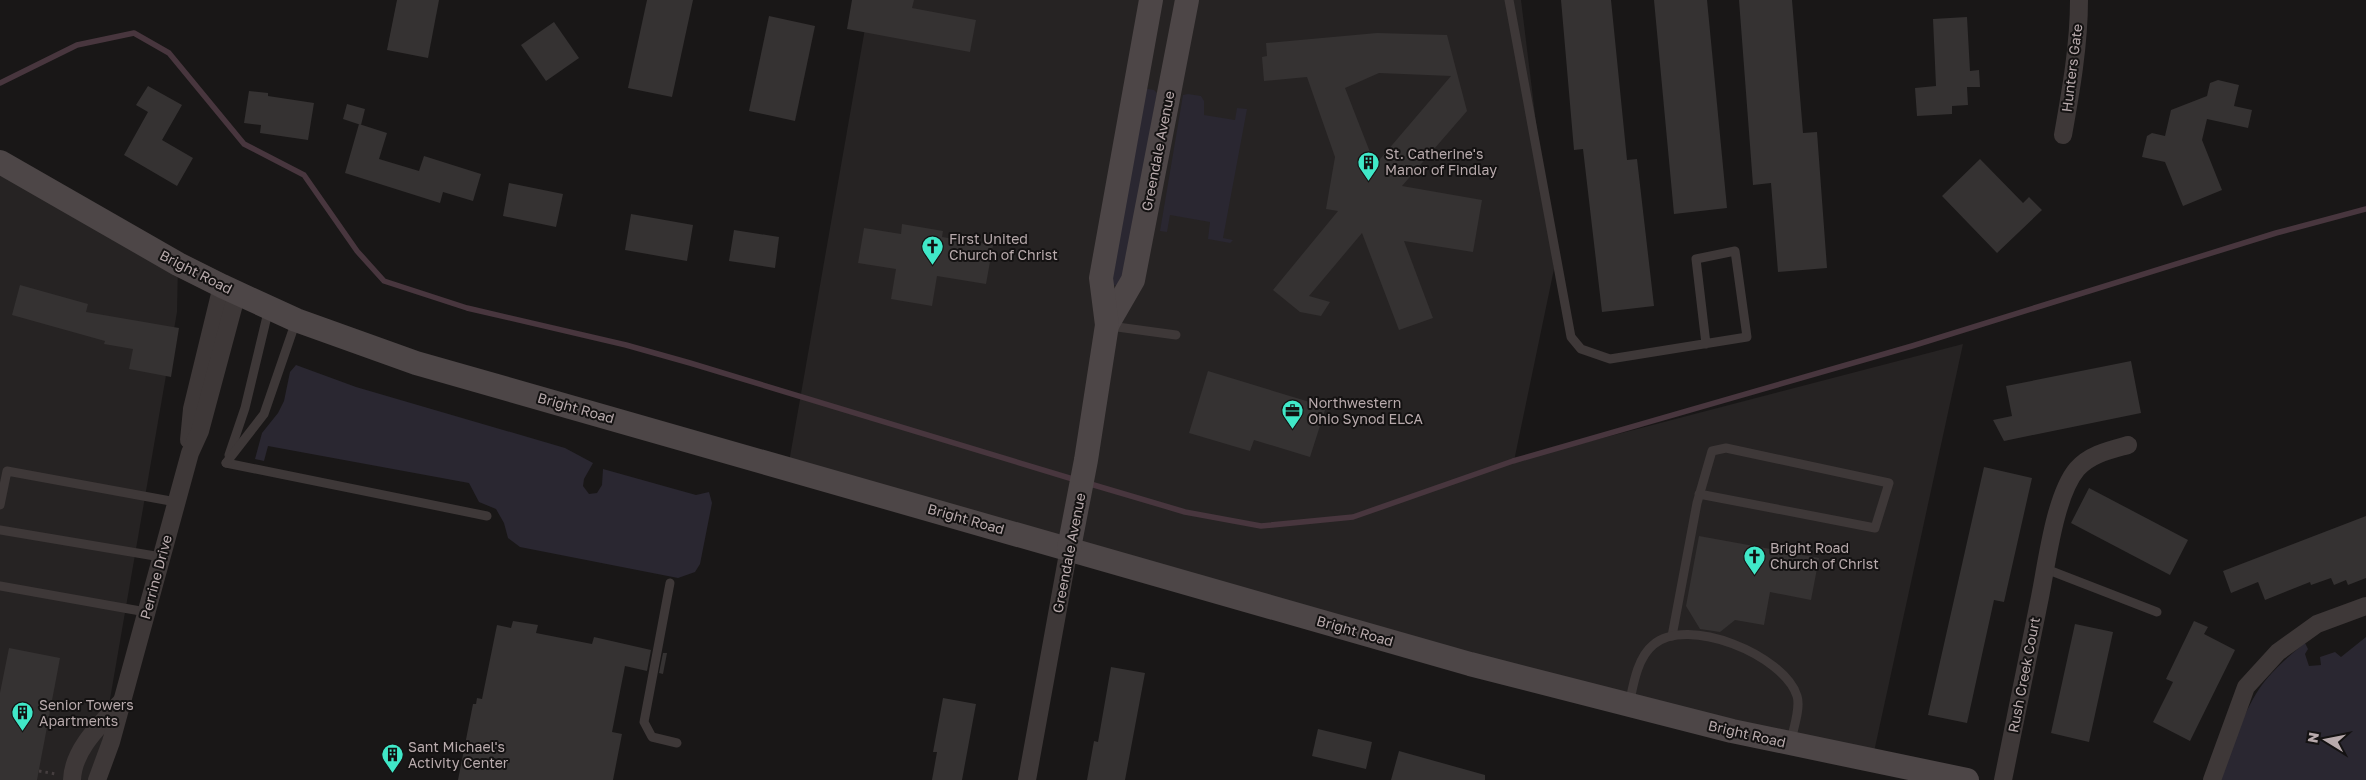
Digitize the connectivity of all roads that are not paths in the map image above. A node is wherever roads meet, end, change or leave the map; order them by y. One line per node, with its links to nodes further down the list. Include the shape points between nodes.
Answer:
1 (1151, 0): 10 (main road, Greendale Avenue, via 1101,278)
2 (1187, 0): 10 (main road, Greendale Avenue, via 1133,280)
3 (1509, 0): 12 (lane, via 1570,337 1581,349 1610,359)
4 (2079, 0): 5 (street, Hunters Gate, via 2074,70)
5 (2063, 135)
6 (0, 162): 7 (main road, Bright Road)
7 (229, 290): 8 (main road, Bright Road); 16 (street, Perrine Drive, via 200,431)
8 (269, 308): 9 (main road, Bright Road); 14 (lane, via 245,408)
9 (296, 320): 14 (lane, via 264,414); 20 (main road, Bright Road, via 416,363)
10 (1107, 325): 11 (lane); 20 (main road, Greendale Avenue)
11 (1176, 335)
12 (1706, 344): 12 (lane, via 1747,337 1735,251 1696,259)
13 (2128, 446): 22 (street, Rush Creek Court, via 2088,459 2069,481)
14 (226, 463): 18 (lane)
15 (1699, 494): 15 (lane, via 1712,451 1726,448 1888,483 1876,528); 28 (lane)
16 (176, 502): 17 (lane, via 7,471); 21 (street, Perrine Drive)
17 (0, 505)
18 (487, 516)
19 (0, 530): 21 (lane)
20 (1070, 548): 30 (main road, Bright Road, via 1470,664); 35 (street, Greendale Avenue)
21 (161, 557): 26 (street, Perrine Drive)
22 (2046, 570): 27 (lane); 37 (street, Rush Creek Court)
23 (670, 583): 31 (lane, via 644,722 652,737)
24 (0, 586): 26 (lane)
25 (2366, 606): 38 (street, via 2317,624 2278,652 2246,687)
26 (146, 612): 29 (street, Perrine Drive)
27 (2157, 612)
28 (1672, 636): 30 (lane, via 1653,644 1643,657); 32 (lane, via 1719,639 1741,646 1782,673 1798,697)
29 (123, 700): 33 (street, Perrine Drive, via 93,733 72,766); 34 (street, Perrine Drive)
30 (1629, 706): 32 (main road, Bright Road)
31 (677, 743)
32 (1790, 744): 36 (main road, Bright Road)
33 (72, 780)
34 (97, 780)
35 (1027, 780)
36 (1967, 780)
37 (2003, 780)
38 (2212, 780)

